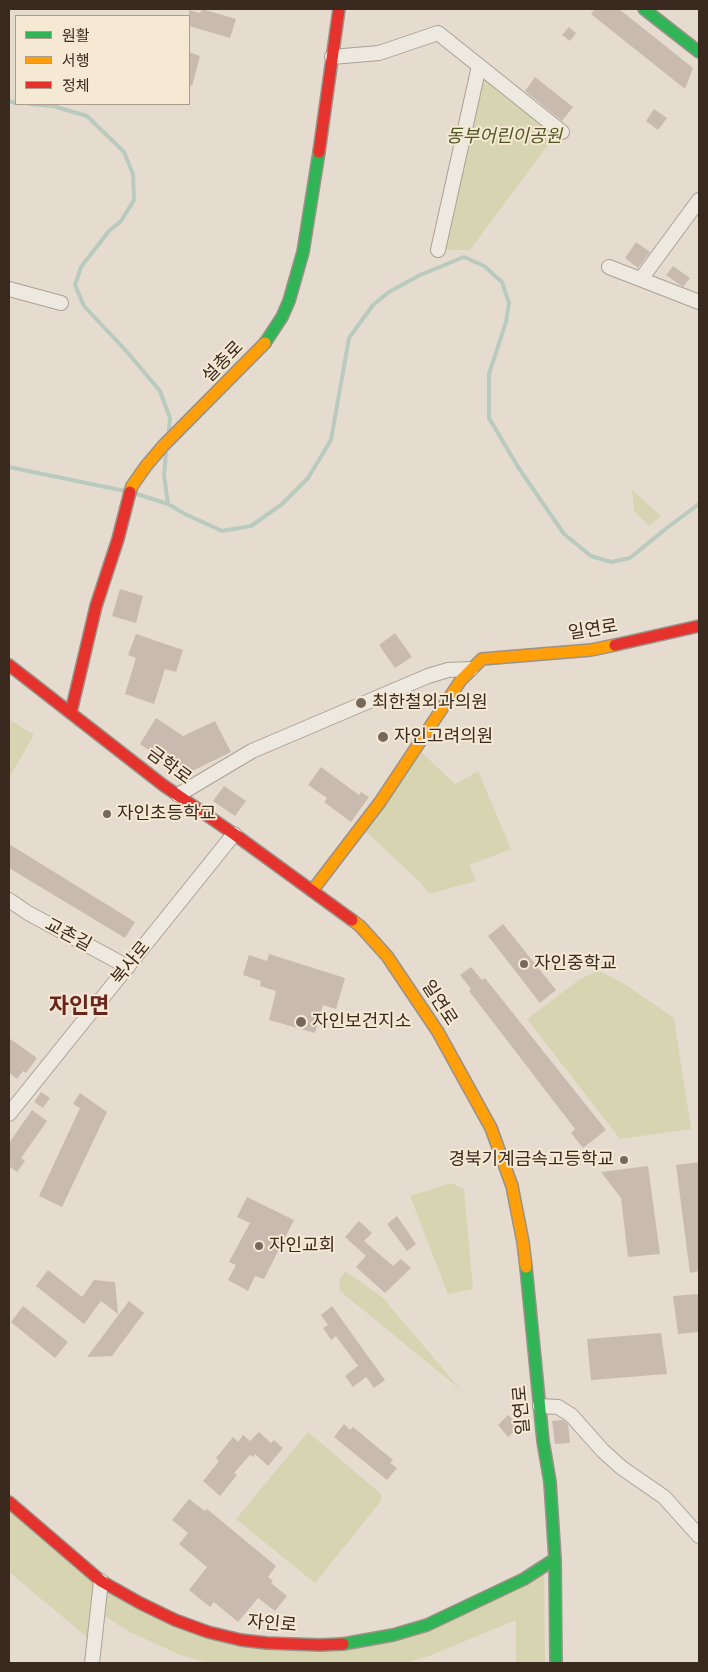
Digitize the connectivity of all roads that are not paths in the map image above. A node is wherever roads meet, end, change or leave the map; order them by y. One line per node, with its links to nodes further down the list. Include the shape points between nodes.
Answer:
1 (339, 9): 4 (street, 설총로)
2 (644, 9): 3 (street)
3 (699, 52)
4 (332, 57): 5 (street, via 379,53 438,33); 17 (street, 설총로, via 304,243 289,301 260,348 164,446 132,486 96,606)
5 (479, 66): 6 (street); 8 (street)
6 (562, 132)
7 (699, 200): 10 (street)
8 (438, 250)
9 (609, 267): 10 (street)
10 (641, 279): 12 (street)
11 (9, 288): 13 (street)
12 (699, 302)
13 (61, 303)
14 (699, 626): 16 (street, 일연로, via 591,650 482,659)
15 (9, 665): 17 (street, 금학로)
16 (471, 669): 18 (street, via 448,670 428,676 252,751); 20 (street, 일연로, via 380,802)
17 (71, 712): 18 (street, 금학로)
18 (178, 795): 19 (street, 금학로)
19 (234, 834): 20 (street, 금학로); 22 (street, 북사로)
20 (312, 891): 24 (street, 일연로, via 360,926 387,956 438,1032 491,1128 512,1186 523,1242)
21 (9, 900): 22 (street, 교촌길)
22 (128, 967): 23 (street, 북사로)
23 (9, 1114)
24 (540, 1406): 26 (street, via 558,1407 571,1415 622,1468 664,1497); 27 (street, 일연로, via 550,1482)
25 (9, 1502): 28 (street, 자인로)
26 (699, 1536)
27 (555, 1559): 28 (street, 자인로, via 490,1596 427,1625 354,1643 320,1645 267,1644 208,1632 175,1620); 30 (street, 일연로)
28 (101, 1581): 29 (street)
29 (92, 1663)
30 (556, 1663)

